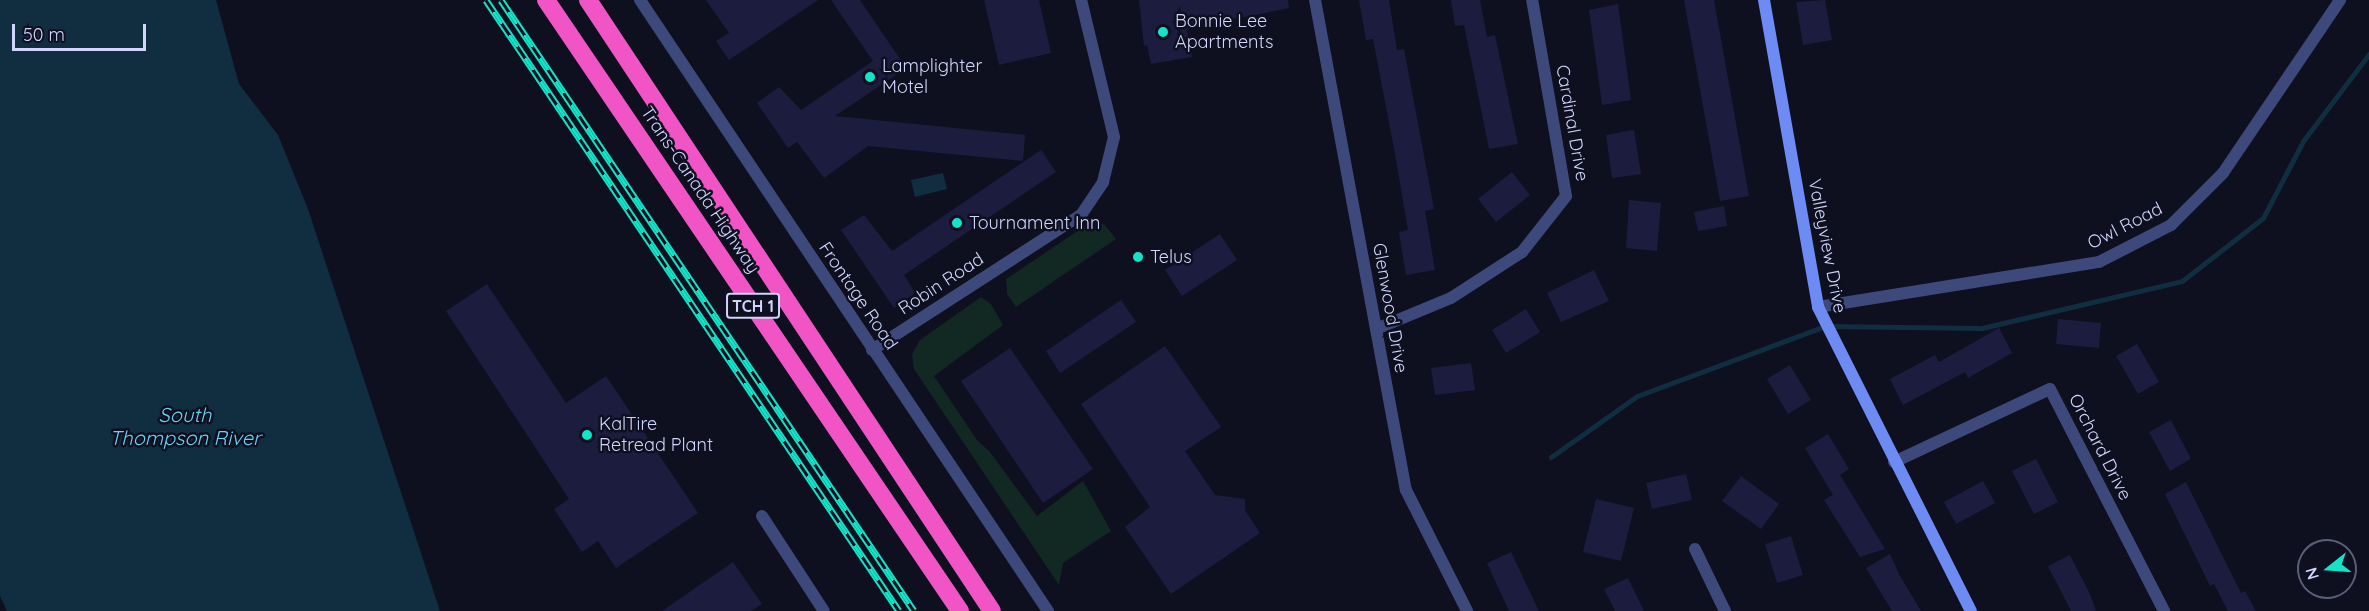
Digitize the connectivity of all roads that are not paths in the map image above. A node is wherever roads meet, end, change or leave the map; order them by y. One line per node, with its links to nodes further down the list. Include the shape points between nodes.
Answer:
1 (546, 0): 16 (highway, Trans-Canada Highway / TCH 1)
2 (588, 0): 17 (highway, Trans-Canada Highway / TCH 1)
3 (640, 0): 11 (street, Frontage Road)
4 (1081, 0): 11 (street, Robin Road, via 1114,137 1103,182 1081,215)
5 (1315, 0): 10 (street, Glenwood Drive)
6 (1532, 0): 10 (street, Cardinal Drive, via 1566,196 1522,252 1451,298)
7 (1764, 0): 9 (street, Valleyview Drive)
8 (2340, 0): 9 (street, Owl Road, via 2223,172 2171,225 2099,262)
9 (1818, 307): 12 (street, Valleyview Drive)
10 (1376, 329): 19 (street, Glenwood Drive, via 1406,490)
11 (872, 350): 18 (street, Frontage Road)
12 (1894, 462): 21 (street, Valleyview Drive); 22 (street, Orchard Drive, via 2050,389)
13 (762, 516): 15 (street)
14 (1695, 549): 20 (street)
15 (824, 611)
16 (960, 611)
17 (992, 611)
18 (1048, 611)
19 (1467, 611)
20 (1725, 611)
21 (1971, 611)
22 (2164, 611)

